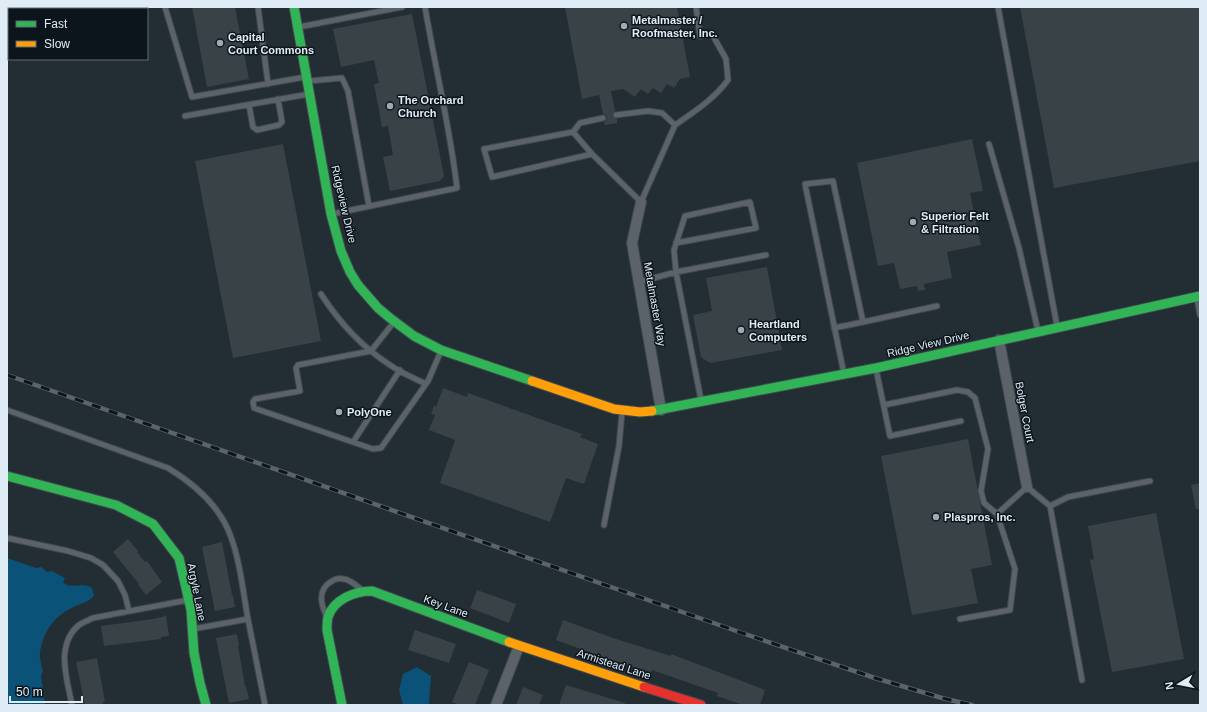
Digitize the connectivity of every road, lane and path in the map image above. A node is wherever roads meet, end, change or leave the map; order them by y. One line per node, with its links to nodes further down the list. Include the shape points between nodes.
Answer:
1 (165, 7): 10 (lane, via 192,97)
2 (258, 7): 10 (lane)
3 (294, 7): 8 (street, Ridgeview Drive)
4 (402, 7): 8 (lane)
5 (425, 7): 22 (lane, via 454,157 457,188)
6 (696, 7): 17 (lane, via 700,36 712,34 726,59 728,80 698,109)
7 (998, 7): 34 (lane)
8 (297, 28): 9 (street, Ridgeview Drive)
9 (307, 79): 10 (lane); 11 (street, Ridgeview Drive); 22 (lane, via 342,78 348,91)
10 (268, 84)
11 (310, 94): 12 (lane); 23 (street, Ridgeview Drive)
12 (278, 99): 13 (lane); 13 (lane, via 282,122 257,130)
13 (249, 105): 15 (lane)
14 (616, 115): 17 (lane, via 662,112)
15 (186, 116)
16 (603, 118): 18 (lane, via 580,123)
17 (675, 125): 21 (lane)
18 (573, 132): 20 (lane); 20 (lane, via 484,149 492,177)
19 (989, 144): 36 (lane, via 1019,248)
20 (592, 154): 21 (lane)
21 (641, 202): 27 (street, Metalmaster Way, via 632,243)
22 (369, 206): 23 (lane)
23 (331, 214): 32 (street, Ridgeview Drive, via 350,272 370,300)
24 (676, 243): 24 (lane, via 686,216 750,202 756,228); 26 (lane)
25 (766, 255): 26 (lane)
26 (676, 272): 27 (lane); 44 (lane)
27 (639, 282): 47 (street, Metalmaster Way)
28 (321, 294): 39 (lane, via 341,322)
29 (1198, 296): 31 (lane); 34 (street, Ridge View Drive)
30 (937, 306): 33 (lane)
31 (1200, 315)
32 (394, 322): 38 (street, Ridgeview Drive, via 418,339); 39 (lane)
33 (863, 322): 35 (lane); 35 (lane, via 833,181 805,184)
34 (1057, 327): 36 (street, Ridge View Drive)
35 (834, 328): 42 (lane)
36 (1038, 332): 37 (street, Ridge View Drive)
37 (999, 340): 40 (street, Ridge View Drive); 53 (street, Bolger Court)
38 (441, 350): 43 (lane); 46 (street, Ridgeview Drive)
39 (371, 351): 41 (lane); 50 (lane, via 298,365 296,368 300,391 255,399 253,402 254,408)
40 (876, 368): 42 (street, Ridge View Drive); 45 (lane)
41 (400, 370): 43 (lane); 50 (lane)
42 (844, 375): 44 (street, Ridge View Drive)
43 (426, 384): 50 (lane, via 381,448 373,449)
44 (701, 402): 47 (street, Ridge View Drive)
45 (884, 405): 49 (lane, via 890,436); 55 (lane, via 957,390 968,392 975,398 988,449 981,491 984,503)
46 (622, 410): 47 (street, Ridgeview Drive); 56 (lane, via 619,446)
47 (661, 410)
48 (7, 412): 62 (lane, via 168,468 204,494 218,512 232,540)
49 (961, 421)
50 (353, 442)
51 (7, 476): 59 (street, Argyle Lane, via 116,505 153,524 179,558)
52 (1150, 481): 54 (lane, via 1068,497)
53 (1027, 487): 54 (lane); 55 (lane)
54 (1050, 506): 66 (lane)
55 (997, 514): 63 (lane, via 1015,569 1010,610)
56 (604, 525)
57 (7, 538): 60 (lane, via 68,551 103,564 118,581)
58 (364, 590): 61 (street, via 345,598 335,606); 61 (lane, Key Lane, via 344,579 333,580 327,584 323,589 321,601); 65 (street, Key Lane)
59 (188, 600): 60 (lane); 64 (street, Argyle Lane)
60 (129, 611): 67 (lane, via 93,618 79,625 71,635 64,650)
61 (328, 618): 70 (street, Key Lane, via 327,630)
62 (248, 619): 64 (lane); 69 (lane)
63 (960, 619)
64 (192, 629): 68 (street, Argyle Lane, via 194,653)
65 (519, 646): 71 (street); 72 (street, Armistead Lane)
66 (1082, 680)
67 (72, 705)
68 (206, 705)
69 (264, 705)
70 (342, 705)
71 (496, 705)
72 (701, 705)

